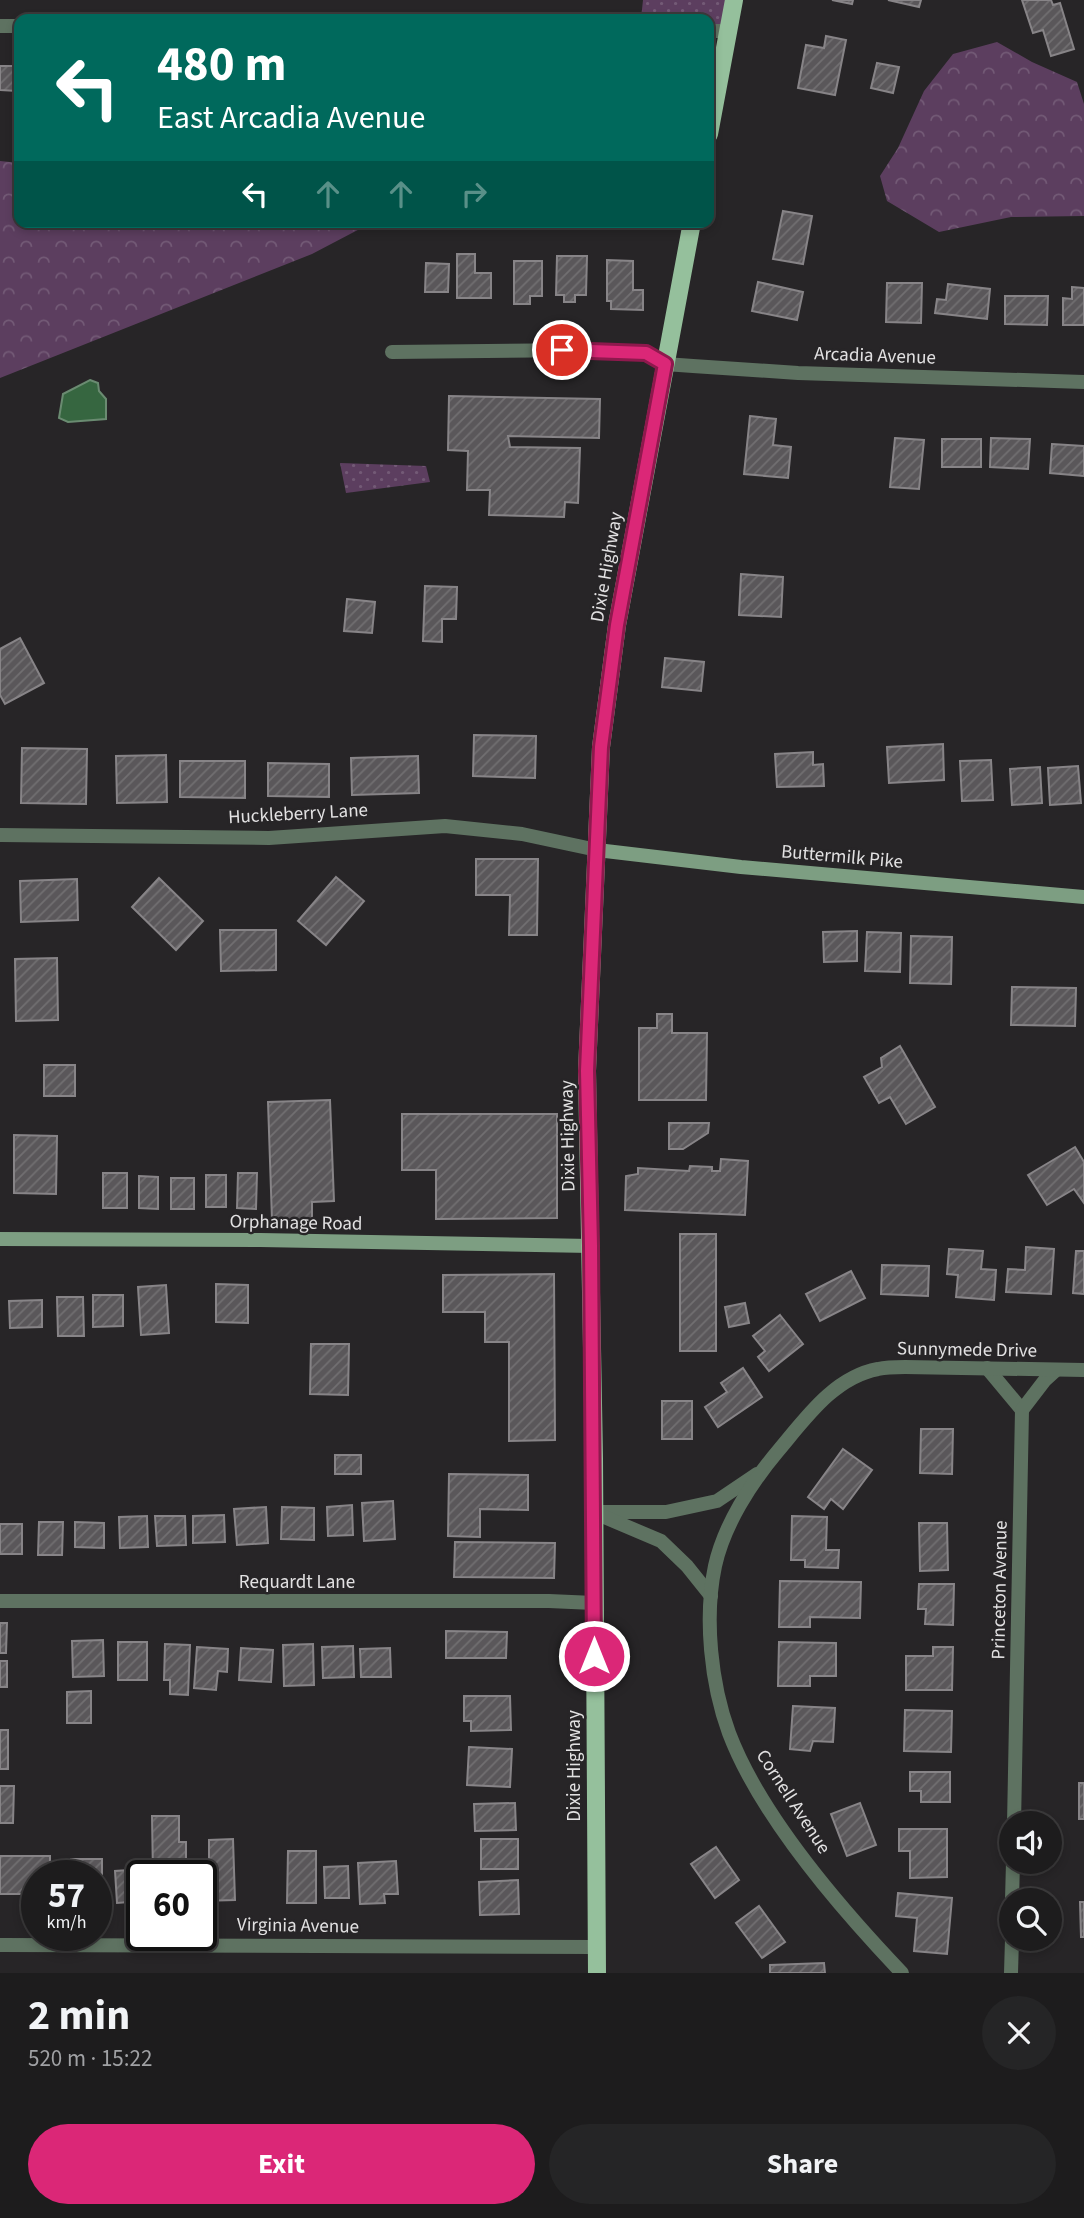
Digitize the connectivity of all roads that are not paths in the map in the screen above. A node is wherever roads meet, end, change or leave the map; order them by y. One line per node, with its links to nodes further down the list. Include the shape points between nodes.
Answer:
1 (734, 0): 3 (main road)
2 (714, 31): 3 (street)
3 (728, 31): 4 (main road)
4 (714, 107)
5 (691, 228): 7 (main road, Dixie Highway)
6 (392, 352): 7 (street, Arcadia Avenue, via 586,350 646,353)
7 (665, 364): 8 (street, Arcadia Avenue); 10 (main road, Dixie Highway, via 606,703)
8 (1084, 382)
9 (0, 835): 10 (street, Huckleberry Lane, via 269,838 445,826 522,834)
10 (597, 850): 11 (main road, Buttermilk Pike); 13 (main road, Dixie Highway, via 587,1071)
11 (1084, 897)
12 (0, 1239): 13 (main road, Orphanage Road)
13 (591, 1246): 19 (main road, Dixie Highway)
14 (987, 1368): 15 (street, Sunnymede Drive); 17 (street); 18 (street, Sunnymede Drive, via 905,1367 858,1375 810,1413)
15 (1056, 1370): 16 (street, Sunnymede Drive); 17 (street)
16 (1084, 1370)
17 (1023, 1410): 24 (street, Princeton Avenue)
18 (761, 1471): 19 (street, via 718,1501 666,1512); 20 (street, Sunnymede Drive)
19 (594, 1512): 21 (street, via 661,1541); 23 (main road, Dixie Highway)
20 (723, 1542): 21 (street, Cornell Avenue)
21 (711, 1596): 29 (street, Cornell Avenue, via 711,1659 718,1698 745,1768 819,1877)
22 (0, 1601): 23 (street, Requardt Lane)
23 (594, 1604): 26 (main road, Dixie Highway)
24 (1014, 1811)
25 (0, 1945): 26 (street, Virginia Avenue)
26 (596, 1947): 28 (main road, Dixie Highway)
27 (1012, 1951): 30 (street)
28 (597, 1973)
29 (902, 1973)
30 (1011, 1973)

